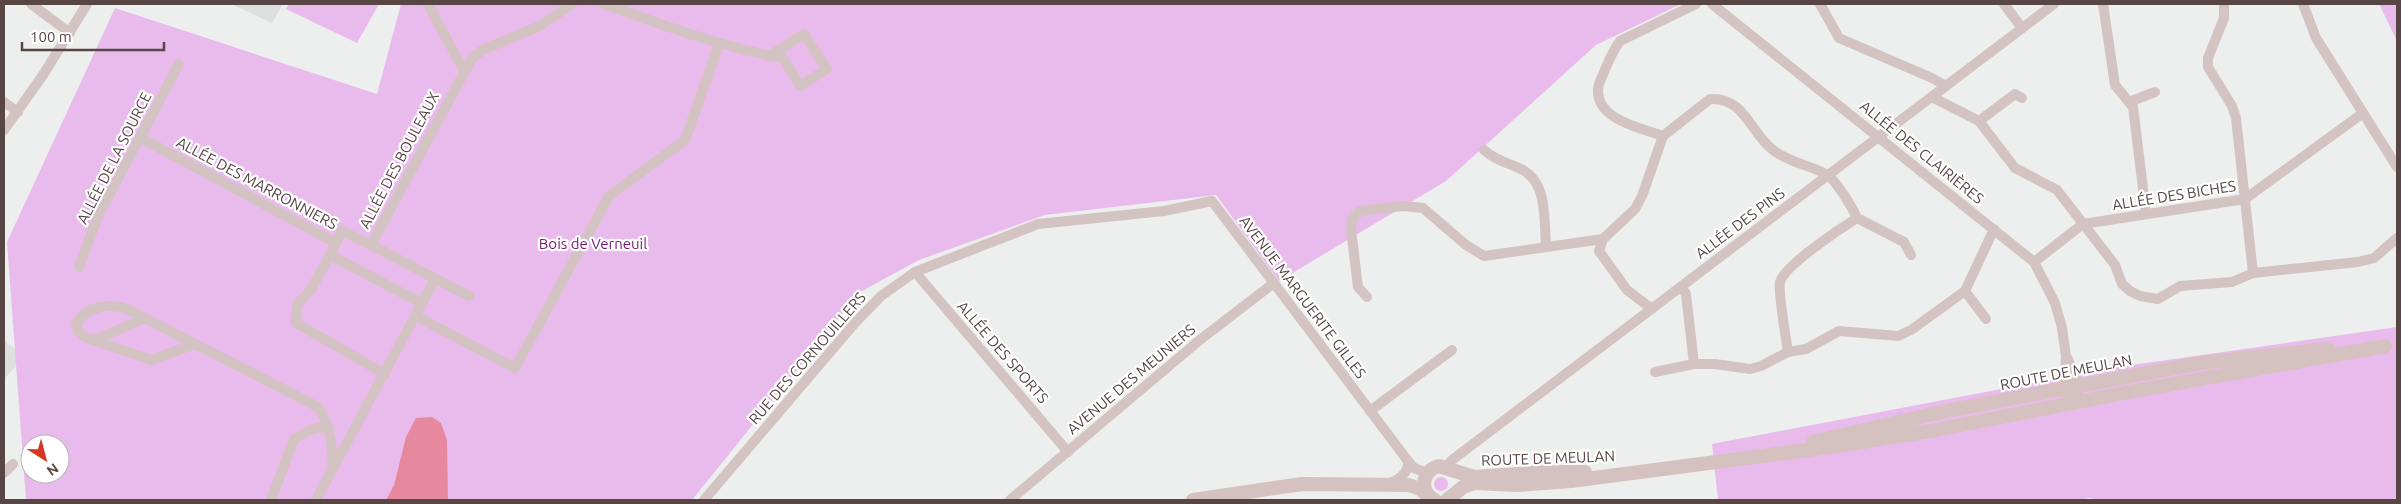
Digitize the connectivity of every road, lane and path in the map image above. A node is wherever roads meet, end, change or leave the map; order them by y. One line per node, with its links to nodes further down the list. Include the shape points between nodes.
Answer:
1 (31, 4): 15 (street)
2 (87, 4): 15 (street)
3 (428, 4): 19 (street)
4 (572, 4): 19 (street, ALLÉE DES BOULEAUX, via 540,26 484,49 472,58)
5 (604, 4): 16 (street)
6 (1696, 4): 30 (street, via 1620,41 1613,50 1598,90 1602,107 1610,114)
7 (1712, 4): 31 (street, ALLÉE DES CLAIRIÈRES)
8 (1820, 4): 20 (street, via 1839,38)
9 (2004, 4): 14 (street)
10 (2054, 4): 14 (street, ALLÉE DES PINS)
11 (2103, 4): 25 (street, via 2115,84)
12 (2224, 4): 36 (street, via 2224,18 2208,58 2208,67 2236,118)
13 (2303, 4): 27 (street, via 2316,38)
14 (2022, 28): 20 (street, ALLÉE DES PINS)
15 (70, 33): 26 (street)
16 (719, 44): 17 (street); 61 (street, via 685,140 609,196 515,368)
17 (768, 56): 17 (street, via 804,34 827,69 800,86 783,58)
18 (179, 64): 32 (street, ALLÉE DE LA SOURCE)
19 (464, 71): 45 (street, ALLÉE DES BOULEAUX)
20 (1946, 86): 22 (street, ALLÉE DES PINS)
21 (2155, 92): 25 (street)
22 (1932, 97): 28 (street); 31 (street, ALLÉE DES PINS)
23 (2022, 98): 28 (street, via 2016,94)
24 (4, 102): 26 (street)
25 (2129, 102): 38 (street, via 2133,106)
26 (18, 112): 29 (street)
27 (2363, 113): 34 (street); 36 (street, ALLÉE DES BICHES)
28 (1979, 121): 40 (street, via 2015,168 2056,190)
29 (4, 130)
30 (1663, 136): 35 (street, via 1710,99 1720,98 1740,109 1772,150); 43 (street, via 1639,202)
31 (1878, 137): 35 (street, ALLÉE DES PINS); 41 (street, ALLÉE DES CLAIRIÈRES)
32 (141, 138): 44 (street, ALLÉE DES MARRONNIERS); 50 (street, ALLÉE DE LA SOURCE, via 98,216)
33 (1484, 150): 46 (street, via 1495,160 1528,173 1536,181 1542,194)
34 (2397, 167)
35 (1828, 175): 39 (street, via 1852,206); 55 (street, ALLÉE DES PINS)
36 (2245, 199): 38 (street, ALLÉE DES BICHES); 52 (street)
37 (1212, 201): 51 (street, RUE DES CORNOUILLERS, via 1164,211 1038,224); 54 (street, AVENUE MARGUERITE GILLES)
38 (2146, 213): 40 (street, ALLÉE DES BICHES)
39 (1857, 218): 48 (street, via 1904,242); 68 (street, via 1785,272 1780,283)
40 (2083, 224): 49 (street, ALLÉE DES BICHES); 52 (street, via 2114,265 2122,284 2140,296 2158,299 2180,286 2232,282)
41 (1994, 229): 49 (street, ALLÉE DES CLAIRIÈRES); 56 (street)
42 (2397, 238): 52 (street, via 2374,258 2358,262)
43 (1603, 239): 46 (street); 60 (street, via 1599,251 1615,276)
44 (336, 243): 45 (street, via 342,231); 47 (street, ALLÉE DES MARRONNIERS)
45 (371, 246): 53 (street, ALLÉE DES BOULEAUX)
46 (1546, 246): 58 (street, via 1484,256 1423,208 1403,206 1360,212 1352,219 1351,229 1358,287)
47 (330, 255): 59 (street, ALLÉE DES MARRONNIERS); 71 (street, via 311,289 297,305 296,323)
48 (1912, 256)
49 (2034, 262): 72 (street, ALLÉE DES CLAIRIÈRES, via 2055,303)
50 (79, 267)
51 (915, 272): 76 (street, ALLÉE DES SPORTS); 92 (street, RUE DES CORNOUILLERS, via 881,296 854,324)
52 (2253, 273)
53 (435, 279): 57 (street, ALLÉE DES BOULEAUX); 59 (street)
54 (1274, 283): 74 (street, AVENUE MARGUERITE GILLES); 76 (street, AVENUE DES MEUNIERS, via 1201,339)
55 (1681, 287): 60 (street, ALLÉE DES PINS); 69 (street, via 1686,294)
56 (1965, 290): 63 (street); 68 (street, via 1898,336 1839,331 1806,349)
57 (469, 296)
58 (1367, 297)
59 (421, 302): 61 (street)
60 (1652, 309): 81 (street, ALLÉE DES PINS, via 1452,460)
61 (416, 316): 71 (street)
62 (146, 318): 64 (street); 64 (street, via 124,307 92,309 80,316 76,324 78,331); 65 (street)
63 (1986, 319)
64 (94, 340): 65 (street, via 151,360)
65 (195, 344): 75 (street, via 318,407)
66 (2391, 345): 72 (main road, ROUTE DE MEULAN, via 2229,359); 73 (main road, ROUTE DE MEULAN)
67 (1452, 350): 74 (street)
68 (1788, 352): 69 (street, via 1750,369)
69 (1694, 364): 70 (street)
70 (1655, 372)
71 (385, 374): 80 (street)
72 (2072, 387): 73 (street, ALLÉE DES CLAIRIÈRES); 77 (main road, ROUTE DE MEULAN, via 1902,420)
73 (2074, 403): 77 (main road, ROUTE DE MEULAN, via 1897,437)
74 (1370, 411): 78 (street, AVENUE MARGUERITE GILLES)
75 (328, 426): 80 (street); 90 (street, via 310,430 294,439)
76 (1068, 452): 93 (street, AVENUE DES MEUNIERS)
77 (1757, 457): 82 (main road, ROUTE DE MEULAN)
78 (1408, 461): 84 (street, AVENUE MARGUERITE GILLES); 85 (street, via 1404,475)
79 (13, 464): 83 (street)
80 (333, 469): 91 (street)
81 (1449, 469): 82 (main road, ROUTE DE MEULAN, via 1480,477 1544,472); 84 (main road, via 1435,468); 88 (main road, via 1458,482)
82 (1645, 472): 88 (main road, ROUTE DE MEULAN, via 1532,484 1474,483)
83 (4, 473)
84 (1427, 474): 87 (main road); 89 (main road, via 1424,486)
85 (1390, 484): 86 (main road); 87 (main road)
86 (1362, 485): 94 (main road, via 1302,484); 95 (main road)
87 (1406, 485): 89 (main road, via 1418,488)
88 (1451, 496)
89 (1433, 499)
90 (271, 500)
91 (316, 500)
92 (704, 500)
93 (1010, 500)
94 (1193, 500)
95 (1240, 500)

